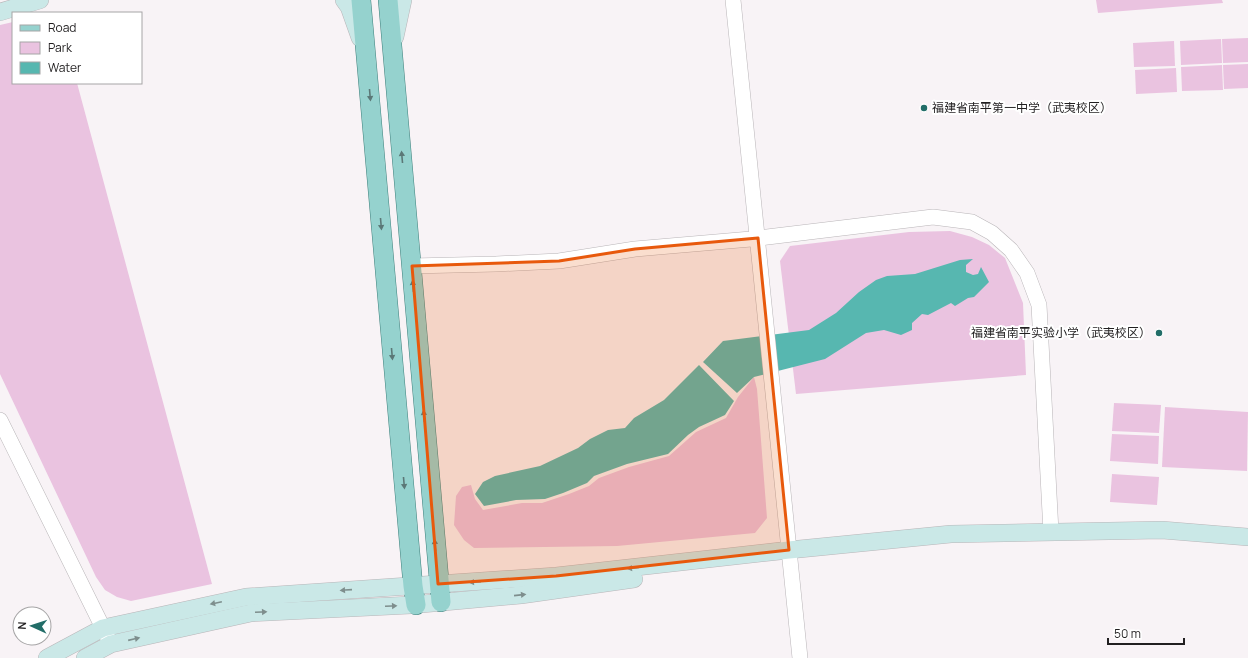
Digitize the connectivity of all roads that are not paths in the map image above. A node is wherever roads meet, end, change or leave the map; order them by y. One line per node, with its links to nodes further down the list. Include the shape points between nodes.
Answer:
1 (40, 0): 8 (main road)
2 (344, 0): 10 (main road, via 357,28)
3 (361, 0): 10 (main road)
4 (388, 0): 9 (main road)
5 (403, 0): 9 (main road)
6 (727, 0): 11 (street)
7 (733, 0): 11 (street)
8 (0, 12)
9 (392, 51): 12 (main road, one-way to 9)
10 (367, 63): 18 (main road, one-way to 18)
11 (754, 239): 12 (street, via 635,249 559,261); 14 (street, via 933,218 972,222 992,233 1011,250 1027,273 1039,305); 17 (street)
12 (412, 266): 19 (main road, one-way to 12)
13 (0, 420): 21 (street)
14 (1051, 532): 15 (main road, via 1162,530); 17 (main road, via 951,534)
15 (1248, 537)
16 (1248, 547): 17 (main road, via 1164,542 1053,541 956,543)
17 (786, 556): 19 (main road, via 556,576); 25 (street); 26 (street)
18 (413, 586): 19 (main road); 20 (main road); 21 (main road, one-way to 21, via 246,597)
19 (440, 593): 20 (main road)
20 (416, 605): 22 (main road, one-way to 20, via 251,613)
21 (103, 628): 22 (street); 23 (main road)
22 (111, 644): 24 (main road)
23 (47, 658)
24 (85, 658)
25 (792, 658)
26 (800, 658)

